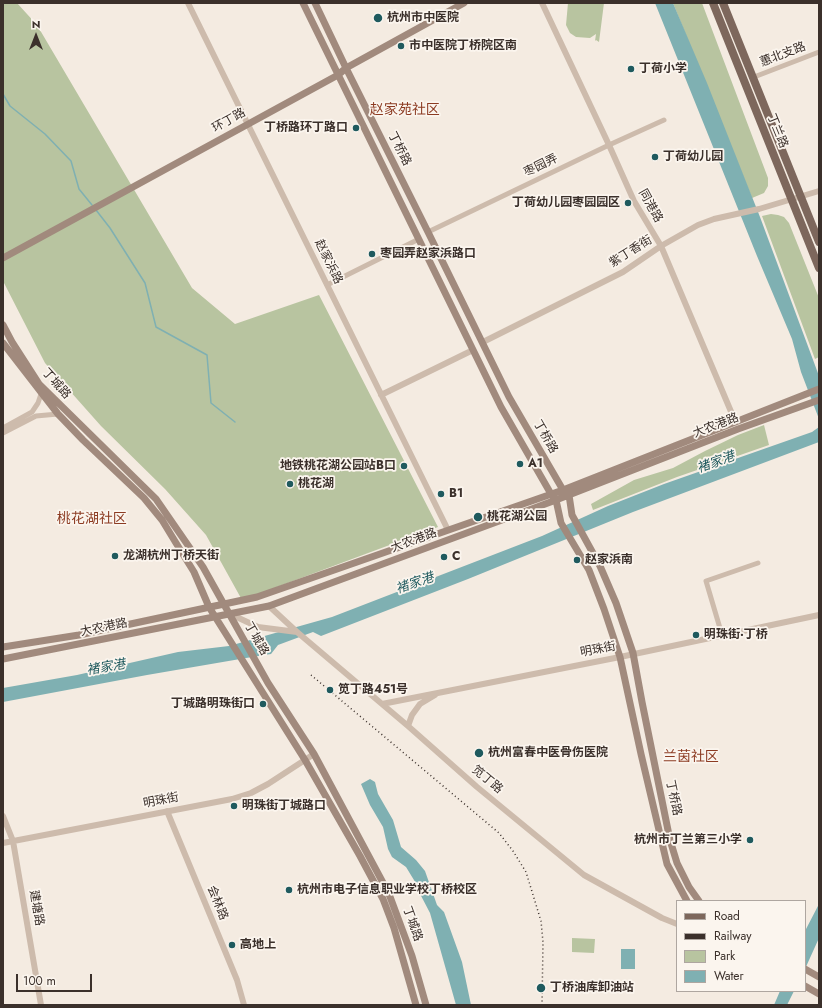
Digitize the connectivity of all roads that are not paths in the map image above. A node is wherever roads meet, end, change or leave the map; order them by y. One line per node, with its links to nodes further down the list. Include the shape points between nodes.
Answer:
1 (188, 3): 13 (street, 赵家浜路)
2 (303, 3): 10 (main road, 丁桥路)
3 (315, 3): 9 (main road, 丁桥路)
4 (464, 3): 9 (main road, 环丁路)
5 (542, 3): 14 (street, 同港路)
6 (713, 3): 17 (main road, 丁兰路)
7 (724, 3): 11 (main road, 丁兰路)
8 (819, 52): 11 (street, 蕙北支路)
9 (346, 68): 10 (main road, 环丁路); 18 (main road, 丁桥路)
10 (338, 75): 13 (main road, 环丁路); 19 (main road, 丁桥路)
11 (754, 77): 16 (main road, 丁兰路)
12 (664, 120): 14 (street, 枣园弄)
13 (248, 123): 22 (main road, 环丁路); 24 (street, 赵家浜路)
14 (609, 145): 18 (street, 枣园弄); 21 (street, 同港路, via 634,200)
15 (819, 192): 16 (street, 紫丁香街)
16 (800, 196): 17 (street, 紫丁香街); 20 (main road, 丁兰路)
17 (791, 200): 21 (street, 紫丁香街, via 714,219); 23 (main road, 丁兰路)
18 (428, 232): 26 (main road, 丁桥路)
19 (419, 239): 24 (street); 28 (main road, 丁桥路)
20 (819, 242)
21 (661, 246): 26 (street, 紫丁香街, via 623,272); 34 (street, 同港路)
22 (3, 258)
23 (819, 268)
24 (328, 285): 31 (street, 赵家浜路)
25 (3, 325): 43 (main road, 丁城路, via 39,384 156,499 202,567)
26 (483, 342): 37 (main road, 丁桥路, via 509,398)
27 (3, 343): 30 (main road, 丁城路)
28 (473, 350): 31 (street); 38 (main road, 丁桥路, via 501,407)
29 (819, 389): 34 (main road, 大农港路)
30 (41, 394): 33 (main road, 丁城路); 35 (street, via 32,412)
31 (381, 395): 41 (street, 赵家浜路)
32 (816, 401): 39 (main road, 大农港路)
33 (58, 414): 36 (street, via 36,416); 45 (main road, 丁城路, via 144,498 162,520 194,572)
34 (735, 421): 37 (main road, 大农港路)
35 (3, 428)
36 (3, 433)
37 (563, 490): 38 (main road, 大农港路); 39 (main road, 丁桥路)
38 (551, 494): 40 (main road, 丁桥路); 41 (main road, 大农港路)
39 (569, 495): 40 (main road, 大农港路); 52 (main road, 丁桥路, via 572,515 600,566)
40 (556, 500): 44 (main road, 大农港路); 53 (main road, 丁桥路, via 561,522 589,570)
41 (448, 530): 43 (main road, 大农港路, via 257,597)
42 (758, 563): 50 (street, via 706,581)
43 (223, 604): 45 (main road, 大农港路); 46 (main road, 丁城路)
44 (269, 606): 46 (main road, 大农港路); 49 (street, 笕丁路)
45 (209, 607): 48 (main road, 丁城路); 51 (main road, 大农港路, via 79,635)
46 (228, 613): 48 (main road, 大农港路); 49 (street, via 258,627); 58 (main road, 丁城路, via 268,684)
47 (819, 615): 50 (street, 明珠街)
48 (215, 617): 54 (main road, 大农港路); 59 (main road, 丁城路)
49 (297, 632): 56 (street, 笕丁路)
50 (722, 635): 52 (street, 明珠街)
51 (3, 647)
52 (633, 654): 53 (street, 明珠街); 65 (main road, 丁桥路, via 670,840 677,863)
53 (620, 657): 55 (street, 明珠街); 64 (main road, 丁桥路, via 667,864)
54 (3, 659)
55 (445, 691): 56 (street, 明珠街); 57 (street, via 420,704)
56 (382, 704): 57 (street, 笕丁路)
57 (408, 726): 66 (street, 笕丁路, via 584,875)
58 (314, 754): 59 (street, 明珠街); 74 (main road, 丁城路, via 389,894 412,956)
59 (305, 760): 60 (street, 明珠街, via 268,784 232,799); 73 (main road, 丁城路, via 383,899)
60 (167, 810): 62 (street, 明珠街); 72 (street, 会林路)
61 (3, 816): 62 (street, 建塘路)
62 (13, 841): 63 (street, 明珠街); 71 (street, 建塘路)
63 (3, 842)
64 (686, 900)
65 (698, 900)
66 (676, 924)
67 (806, 970): 68 (main road)
68 (819, 977)
69 (806, 987): 70 (main road)
70 (819, 994)
71 (42, 1005)
72 (244, 1005)
73 (416, 1005)
74 (426, 1005)

